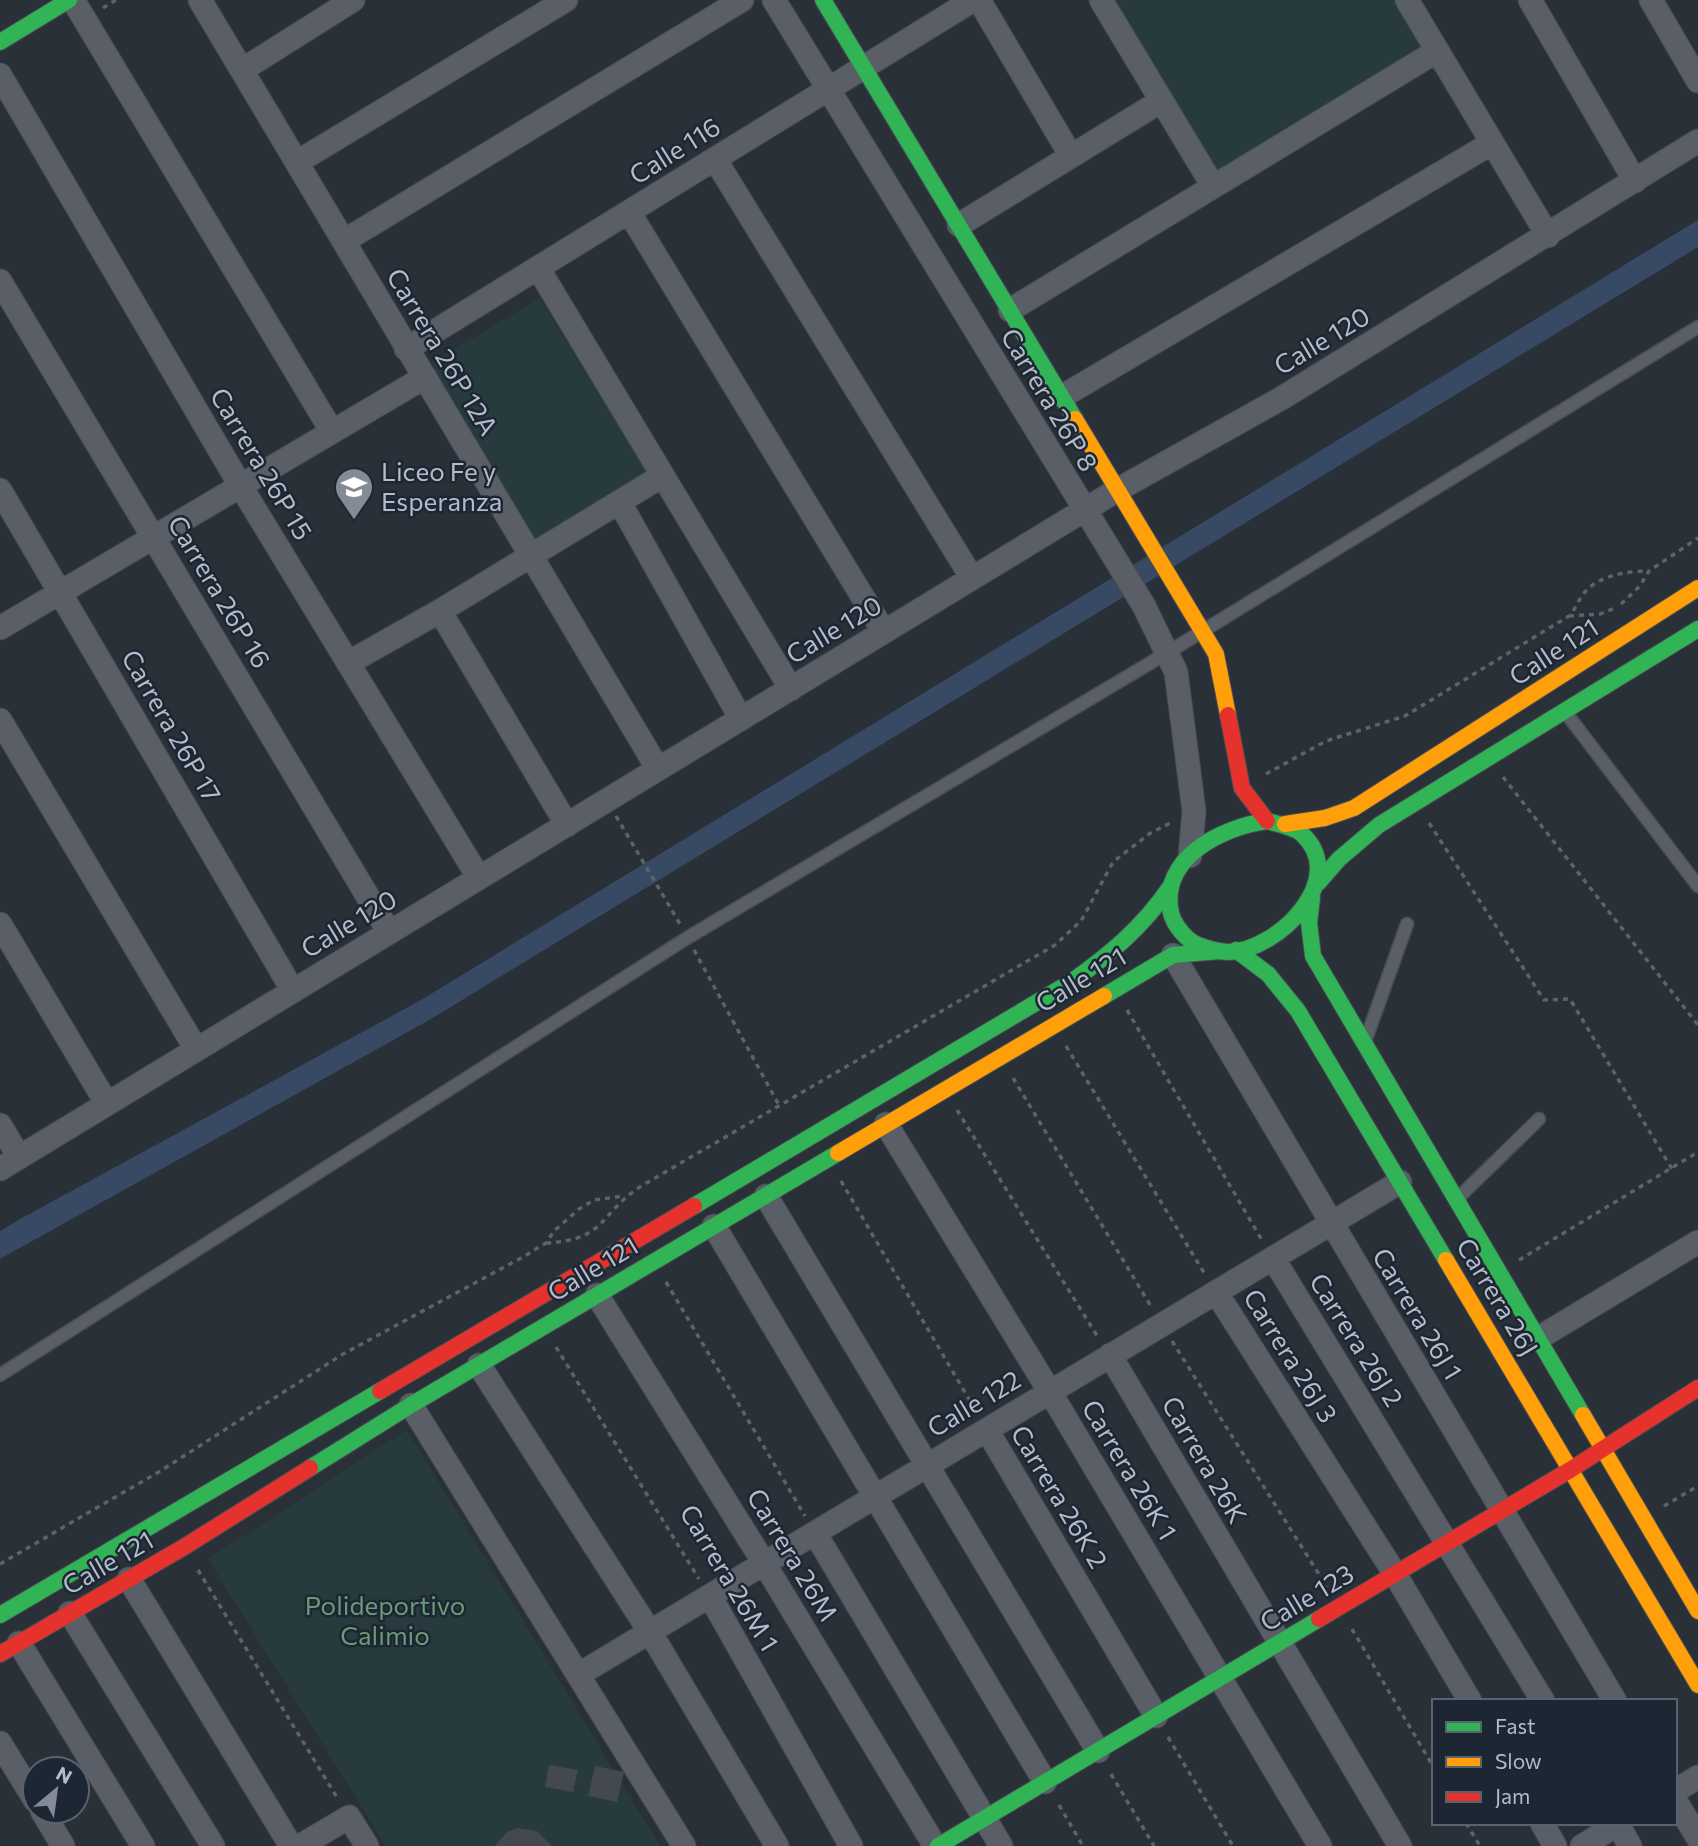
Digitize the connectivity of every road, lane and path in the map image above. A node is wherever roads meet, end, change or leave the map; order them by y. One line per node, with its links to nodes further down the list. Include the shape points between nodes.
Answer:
1 (71, 0): 14 (main road); 40 (street)
2 (200, 0): 17 (street, Carrera 26P 12A)
3 (353, 0): 17 (street)
4 (566, 0): 26 (street)
5 (742, 0): 32 (street)
6 (774, 0): 20 (street, Carrera 26P 8)
7 (824, 0): 16 (main road, Carrera 26P 8)
8 (973, 0): 16 (street, Calle 116)
9 (979, 0): 24 (street)
10 (1101, 0): 21 (street)
11 (1407, 0): 15 (street)
12 (1530, 0): 27 (street)
13 (1651, 0): 19 (street)
14 (0, 41)
15 (1437, 51): 23 (street); 28 (street)
16 (864, 67): 20 (street, Calle 116); 30 (main road, Carrera 26P 8)
17 (242, 70): 26 (street, Carrera 26P 12A)
18 (0, 75): 42 (street, Carrera 26P 15)
19 (1698, 81)
20 (828, 90): 25 (street, Calle 116); 46 (street, Carrera 26P 8)
21 (1161, 101): 24 (street); 28 (street)
22 (1698, 141): 27 (street, Calle 120)
23 (1492, 143): 31 (street); 39 (street)
24 (1071, 156): 30 (street)
25 (715, 159): 29 (street, Calle 116); 51 (street)
26 (299, 161): 32 (street, Carrera 26P 12A)
27 (1634, 181): 31 (street, Calle 120)
28 (1213, 186): 35 (street)
29 (629, 212): 33 (street, Calle 116); 59 (street)
30 (959, 225): 35 (main road, Carrera 26P 8)
31 (1548, 236): 43 (street, Calle 120, via 1282,398)
32 (344, 241): 37 (street, Carrera 26P 12A)
33 (538, 268): 37 (street, Calle 116); 41 (street)
34 (0, 281): 47 (street, Carrera 26P 16)
35 (1010, 310): 39 (main road, Carrera 26P 8)
36 (1698, 327): 58 (lane)
37 (406, 349): 38 (street, Carrera 26P 12A)
38 (425, 377): 40 (street); 49 (street, Carrera 26P 12A)
39 (1063, 396): 43 (main road, Carrera 26P 8)
40 (331, 430): 42 (street)
41 (662, 476): 45 (street); 62 (street)
42 (240, 485): 47 (street); 61 (street, Carrera 26P 15)
43 (1119, 489): 46 (street, Calle 120); 58 (main road, Carrera 26P 8)
44 (0, 490): 53 (street, Carrera 26P 17)
45 (620, 503): 49 (street); 64 (street)
46 (1083, 511): 51 (street, Calle 120); 60 (street, Carrera 26P 8, via 1144,606)
47 (153, 537): 53 (street); 82 (street, Carrera 26P 16)
48 (1698, 538): 50 (path)
49 (531, 554): 54 (street); 67 (street, Carrera 26P 12A)
50 (1649, 571): 55 (path, via 1631,597 1614,609); 55 (path, via 1604,579 1584,593)
51 (972, 578): 59 (street, Calle 120)
52 (1698, 588): 73 (main road, Calle 121, via 1354,808)
53 (59, 591): 56 (street); 86 (street, Carrera 26P 17)
54 (440, 611): 61 (street); 74 (street)
55 (1569, 616): 68 (path, via 1405,716 1326,741)
56 (0, 628)
57 (1698, 629): 63 (main road)
58 (1203, 631): 60 (lane); 68 (main road, Carrera 26P 8, via 1216,654)
59 (884, 632): 62 (street, Calle 120)
60 (1167, 653): 70 (street, Carrera 26P 8, via 1176,672); 83 (lane)
61 (348, 663): 76 (street, Carrera 26P 15)
62 (791, 689): 64 (street, Calle 120)
63 (1566, 713): 66 (main road); 77 (lane)
64 (741, 719): 67 (street, Calle 120)
65 (0, 720): 91 (street)
66 (1490, 758): 79 (main road, via 1379,825 1339,859); 88 (path)
67 (658, 769): 69 (street, Calle 120)
68 (1242, 788): 72 (main road, Carrera 26P 8)
69 (607, 801): 74 (street, Calle 120); 83 (path)
70 (1194, 811): 75 (street, Carrera 26P 8); 95 (path, via 1149,834 1113,862 1082,922 1055,945)
71 (1426, 819): 101 (path, via 1544,1000 1570,999)
72 (1267, 821): 73 (main road); 75 (main road, via 1221,832)
73 (1285, 824): 79 (main road, via 1300,831 1314,848 1319,868)
74 (567, 825): 76 (street, Calle 120)
75 (1190, 856): 78 (main road)
76 (479, 878): 82 (street, Calle 120)
77 (1698, 886)
78 (1170, 887): 84 (main road, via 1170,906 1178,927 1198,944); 150 (main road, Calle 121, via 1150,919 1127,942 1071,982)
79 (1315, 890): 84 (main road, via 1285,930 1265,942); 90 (main road, Carrera 26J, via 1309,923 1312,956)
80 (0, 924): 93 (street)
81 (1407, 924): 90 (lane)
82 (389, 932): 86 (street, Calle 120)
83 (687, 938): 95 (path); 121 (lane)
84 (1228, 951): 85 (main road, Calle 121); 103 (main road, Carrera 26J, via 1268,971 1281,985)
85 (1173, 955): 97 (main road, Calle 121); 107 (street, Carrera 26J 1)
86 (293, 991): 91 (street, Calle 120)
87 (1124, 1006): 111 (path)
88 (1698, 1025)
89 (1063, 1041): 114 (path, Carrera 26J 3)
90 (1364, 1045): 106 (main road, Carrera 26J)
91 (197, 1049): 93 (street, Calle 120)
92 (1010, 1073): 116 (path)
93 (107, 1104): 100 (street, Calle 120)
94 (954, 1106): 119 (path)
95 (780, 1107): 104 (path)
96 (1539, 1119): 106 (lane)
97 (886, 1124): 105 (main road, Calle 121); 123 (street, Carrera 26K 1)
98 (0, 1125): 100 (street)
99 (1698, 1152): 101 (path)
100 (9, 1163)
101 (1672, 1169): 112 (path)
102 (838, 1175): 127 (path, Carrera 26K 2)
103 (1400, 1182): 107 (street, Calle 122); 128 (main road, Carrera 26J)
104 (625, 1196): 110 (path, via 594,1200 565,1220); 110 (path, via 586,1237)
105 (766, 1196): 108 (main road, Calle 121); 130 (street)
106 (1456, 1200): 117 (main road, Carrera 26J)
107 (1330, 1223): 111 (street, Calle 122); 138 (street, Carrera 26J 1)
108 (714, 1226): 115 (main road, Calle 121); 135 (street)
109 (1698, 1242): 117 (street)
110 (546, 1243): 143 (path, via 343,1354 162,1470)
111 (1273, 1258): 114 (street, Calle 122); 140 (street, Carrera 26J 2)
112 (1508, 1266)
113 (663, 1278): 139 (path)
114 (1216, 1292): 116 (street, Calle 122); 144 (street, Carrera 26J 3)
115 (597, 1295): 120 (main road, Calle 121); 142 (street, Carrera 26M)
116 (1162, 1324): 119 (street, Calle 122); 147 (path)
117 (1537, 1339): 125 (main road, Carrera 26J)
118 (553, 1342): 146 (path, Carrera 26M 1)
119 (1110, 1356): 123 (street, Calle 122); 152 (street, Carrera 26K)
120 (479, 1365): 124 (main road, Calle 121); 151 (street)
121 (0, 1375)
122 (1698, 1388): 126 (main road, Calle 123)
123 (1050, 1392): 127 (street, Calle 122); 155 (street, Carrera 26K 1)
124 (411, 1405): 141 (main road, Calle 121); 154 (street)
125 (1579, 1411): 126 (main road, via 1608,1424); 129 (main road, Carrera 26J)
126 (1645, 1425): 129 (main road, Calle 123); 133 (main road, via 1628,1454)
127 (987, 1430): 130 (street, Calle 122); 160 (street, Carrera 26K 2)
128 (1547, 1430): 131 (main road, Carrera 26J); 134 (main road, via 1549,1456)
129 (1602, 1451): 131 (main road, Calle 123); 133 (main road, Carrera 26J)
130 (929, 1464): 135 (street, Calle 122); 162 (street)
131 (1570, 1470): 134 (main road, Calle 123); 136 (main road, Carrera 26J)
132 (1698, 1486): 137 (path)
133 (1623, 1488): 148 (main road, Carrera 26J)
134 (1530, 1493): 136 (main road, via 1543,1489 1570,1492); 138 (main road, Calle 123)
135 (876, 1496): 139 (street, Calle 122); 166 (street)
136 (1591, 1508): 156 (main road, Carrera 26J)
137 (1656, 1510)
138 (1501, 1511): 140 (main road, Calle 123); 159 (street, Carrera 26J 1)
139 (815, 1533): 142 (street, Calle 122); 170 (street)
140 (1448, 1543): 144 (main road, Calle 123); 158 (street, Carrera 26J 2)
141 (184, 1547): 145 (main road, Calle 121); 169 (path)
142 (764, 1563): 146 (street, Calle 122); 186 (street, Carrera 26M)
143 (0, 1564)
144 (1395, 1574): 147 (main road, Calle 123); 157 (street, Carrera 26J 3)
145 (129, 1579): 149 (main road, Calle 121); 180 (street)
146 (710, 1596): 151 (street, Calle 122); 185 (street, Carrera 26M 1)
147 (1339, 1607): 152 (main road, Calle 123); 163 (path)
148 (1698, 1611)
149 (70, 1614): 153 (main road, Calle 121); 179 (street)
150 (0, 1615)
151 (650, 1632): 154 (street, Calle 122); 184 (street)
152 (1279, 1643): 155 (main road, Calle 123); 192 (street, Carrera 26K)
153 (10, 1648): 178 (street)
154 (578, 1675): 183 (street)
155 (1220, 1678): 160 (main road, Calle 123); 191 (street, Carrera 26K 1)
156 (1698, 1685)
157 (1469, 1699)
158 (1542, 1699)
159 (1614, 1699)
160 (1156, 1716): 162 (main road, Calle 123); 190 (path)
161 (0, 1743): 164 (street)
162 (1098, 1751): 166 (main road, Calle 123); 189 (path)
163 (1432, 1765)
164 (21, 1777)
165 (1698, 1777): 167 (street)
166 (1045, 1782): 170 (main road, Calle 123); 188 (path)
167 (1677, 1790)
168 (1677, 1803): 176 (street)
169 (349, 1817): 181 (street); 182 (street)
170 (984, 1818): 186 (main road, Calle 123); 187 (street)
171 (50, 1825): 177 (street)
172 (1467, 1825): 193 (path)
173 (1543, 1825): 194 (street)
174 (1617, 1825): 195 (street)
175 (1620, 1825): 196 (street)
176 (1698, 1839)
177 (63, 1846)
178 (143, 1846)
179 (213, 1846)
180 (291, 1846)
181 (300, 1846)
182 (367, 1846)
183 (684, 1846)
184 (777, 1846)
185 (851, 1846)
186 (936, 1846)
187 (1000, 1846)
188 (1083, 1846)
189 (1154, 1846)
190 (1233, 1846)
191 (1320, 1846)
192 (1399, 1846)
193 (1480, 1846)
194 (1556, 1846)
195 (1582, 1846)
196 (1630, 1846)

